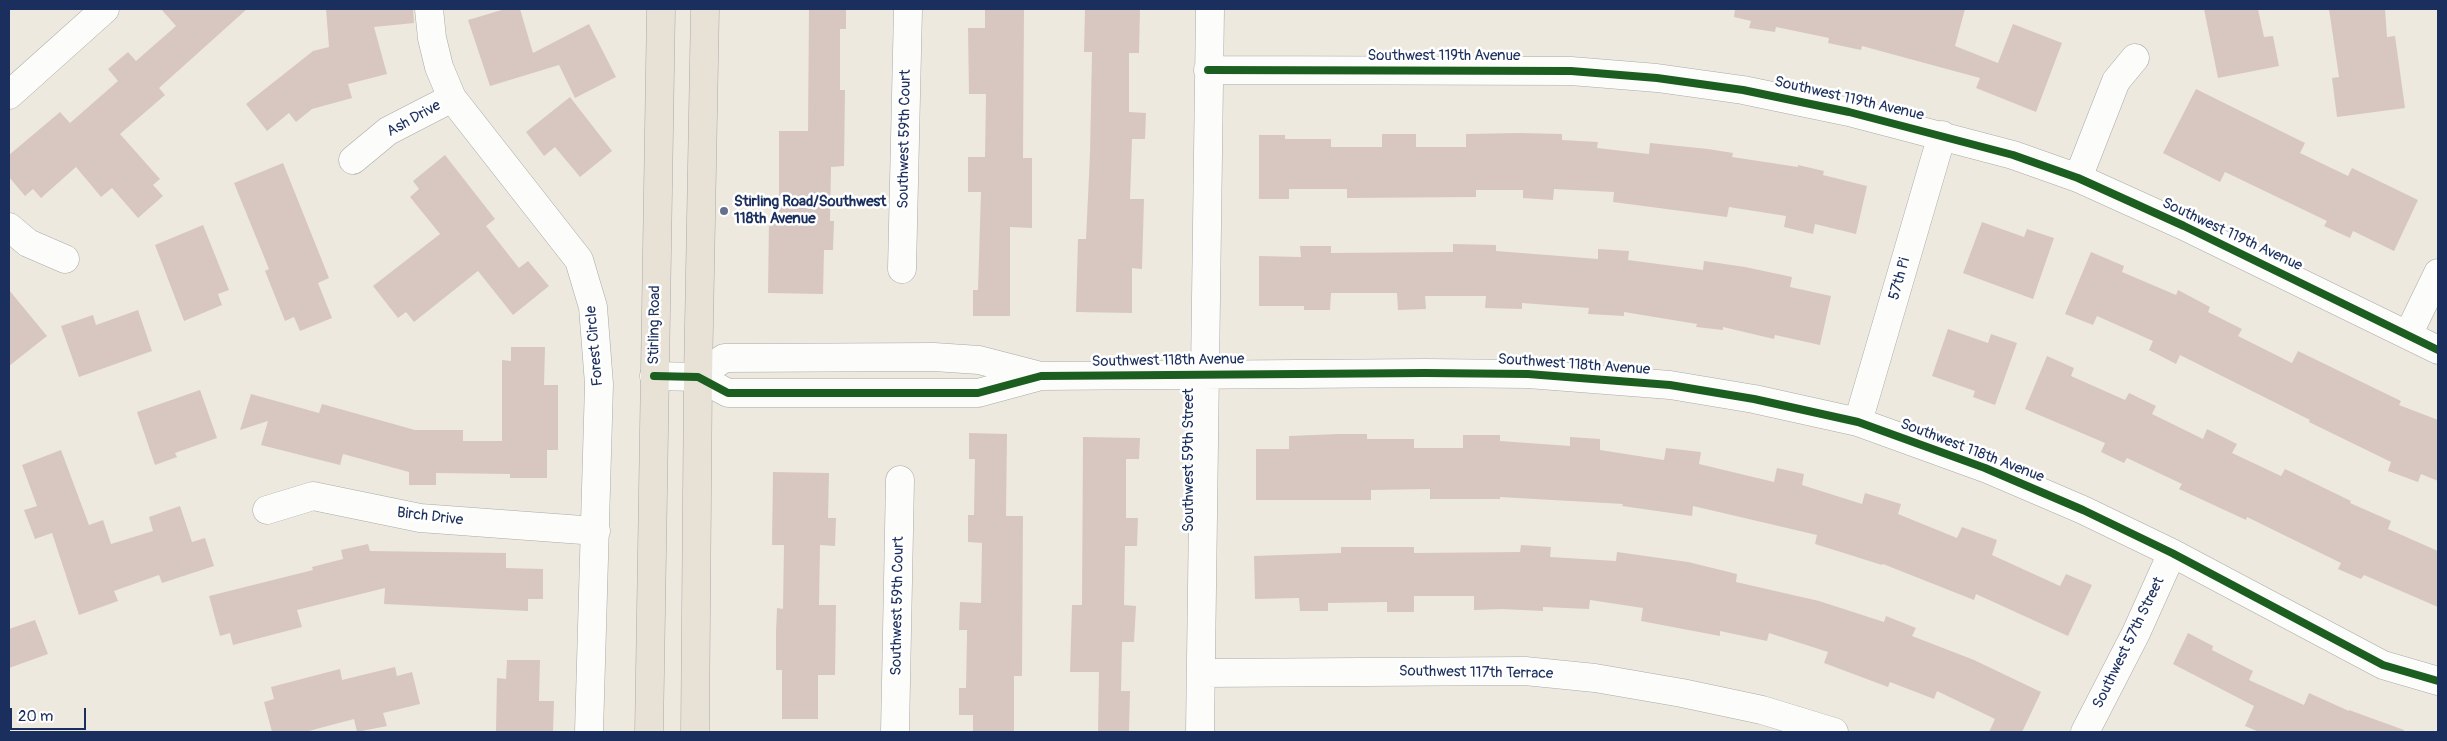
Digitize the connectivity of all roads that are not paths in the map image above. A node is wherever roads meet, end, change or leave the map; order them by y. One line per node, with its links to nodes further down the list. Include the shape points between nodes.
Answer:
1 (105, 9): 9 (street)
2 (429, 9): 10 (street, Forest Circle, via 439,67)
3 (661, 9): 21 (main road, Stirling Road)
4 (705, 9): 23 (main road)
5 (908, 9): 16 (street, Southwest 59th Court)
6 (1210, 9): 8 (street, Southwest 59th Street)
7 (2135, 58): 13 (street, via 2116,82)
8 (1208, 70): 11 (street, Southwest 119th Avenue, via 1571,71 1657,78 1743,90); 20 (street, Southwest 59th Street)
9 (9, 95)
10 (452, 98): 12 (street, Ash Drive, via 388,132); 27 (street, Forest Circle, via 579,260 593,306 599,384)
11 (1942, 135): 13 (street, Southwest 119th Avenue); 24 (street, 57th Pi)
12 (354, 160)
13 (2078, 178): 18 (street, Southwest 119th Avenue)
14 (9, 227): 15 (street, via 28,243)
15 (65, 259)
16 (902, 269)
17 (2438, 273): 18 (street)
18 (2408, 335): 19 (street, Southwest 119th Avenue)
19 (2438, 350)
20 (1203, 374): 22 (street, Southwest 118th Avenue); 24 (street, Southwest 118th Avenue, via 1528,374 1670,385); 29 (street, Southwest 59th Street)
21 (654, 376): 23 (street, Southwest 118th Avenue); 32 (main road, Stirling Road)
22 (1041, 376): 23 (street, Southwest 118th Avenue, via 978,393 728,393); 23 (street, Southwest 118th Avenue, via 979,360 915,357 724,358)
23 (698, 377): 33 (main road)
24 (1858, 422): 28 (street, Southwest 118th Avenue, via 1985,468)
25 (900, 480): 34 (street, Southwest 59th Court)
26 (267, 510): 27 (street, Birch Drive, via 313,496 420,518)
27 (596, 531): 31 (street, Forest Circle)
28 (2172, 553): 30 (street, Southwest 118th Avenue, via 2383,665); 37 (street, Southwest 57th Street, via 2136,633)
29 (1201, 673): 35 (street, Southwest 59th Street); 36 (street, Southwest 117th Terrace, via 1525,671 1596,678 1682,693 1762,710)
30 (2438, 681)
31 (589, 732)
32 (649, 732)
33 (695, 732)
34 (895, 732)
35 (1200, 732)
36 (1834, 732)
37 (2085, 732)

